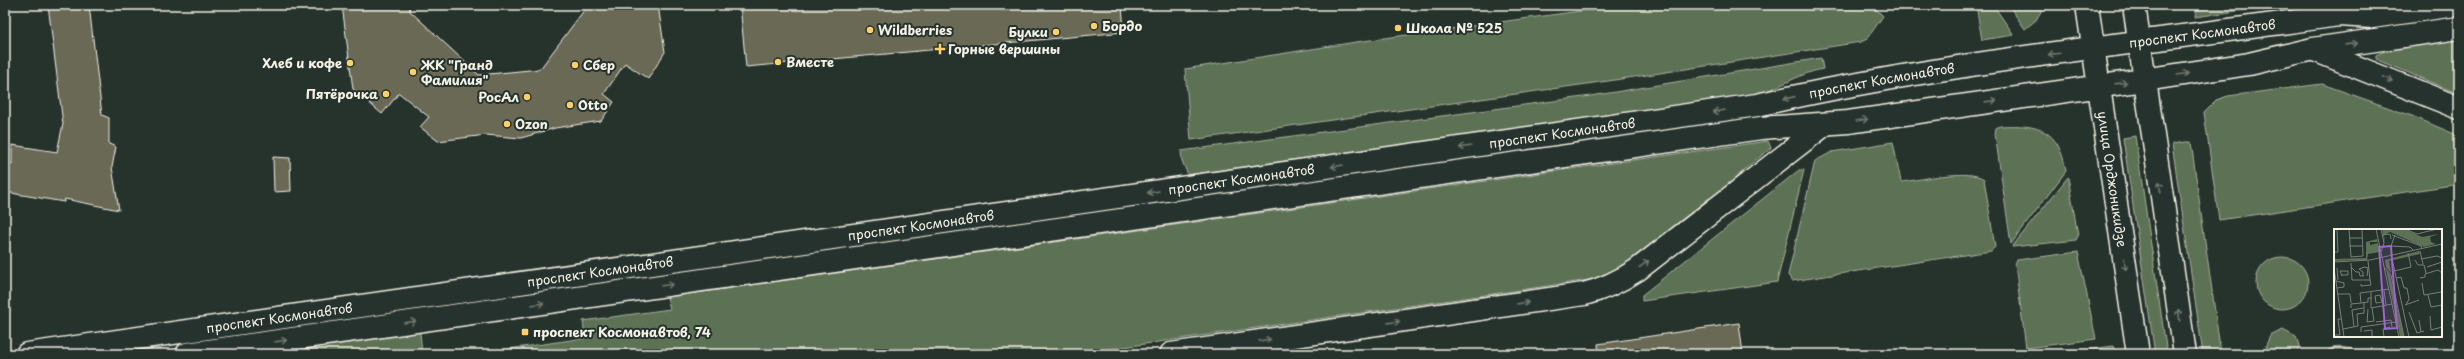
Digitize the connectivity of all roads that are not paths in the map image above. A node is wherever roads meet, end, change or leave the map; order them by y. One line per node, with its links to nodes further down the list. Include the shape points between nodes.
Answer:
1 (2087, 5): 6 (street, улица Орджоникидзе)
2 (2134, 5): 5 (street)
3 (2455, 5): 5 (street, проспект Космонавтов, via 2372,17 2339,15)
4 (2459, 28): 7 (street, проспект Космонавтов, one-way to 4)
5 (2139, 42): 6 (street, проспект Космонавтов); 8 (street)
6 (2092, 49): 9 (street, улица Орджоникидзе); 12 (street, проспект Космонавтов, one-way to 12, via 1962,66 1757,105)
7 (2313, 49): 8 (street, проспект Космонавтов, one-way to 7, via 2248,64); 10 (street, one-way to 10)
8 (2144, 80): 9 (street, проспект Космонавтов, one-way to 8); 16 (street, one-way to 8)
9 (2098, 87): 11 (street, проспект Космонавтов, one-way to 9); 15 (street, улица Орджоникидзе, one-way to 15)
10 (2459, 108)
11 (1824, 125): 13 (street, проспект Космонавтов, one-way to 11, via 1761,128); 14 (street, one-way to 11, via 1584,294 1602,289 1637,270)
12 (27, 354)
13 (187, 354)
14 (1171, 354)
15 (2138, 354)
16 (2185, 354)

